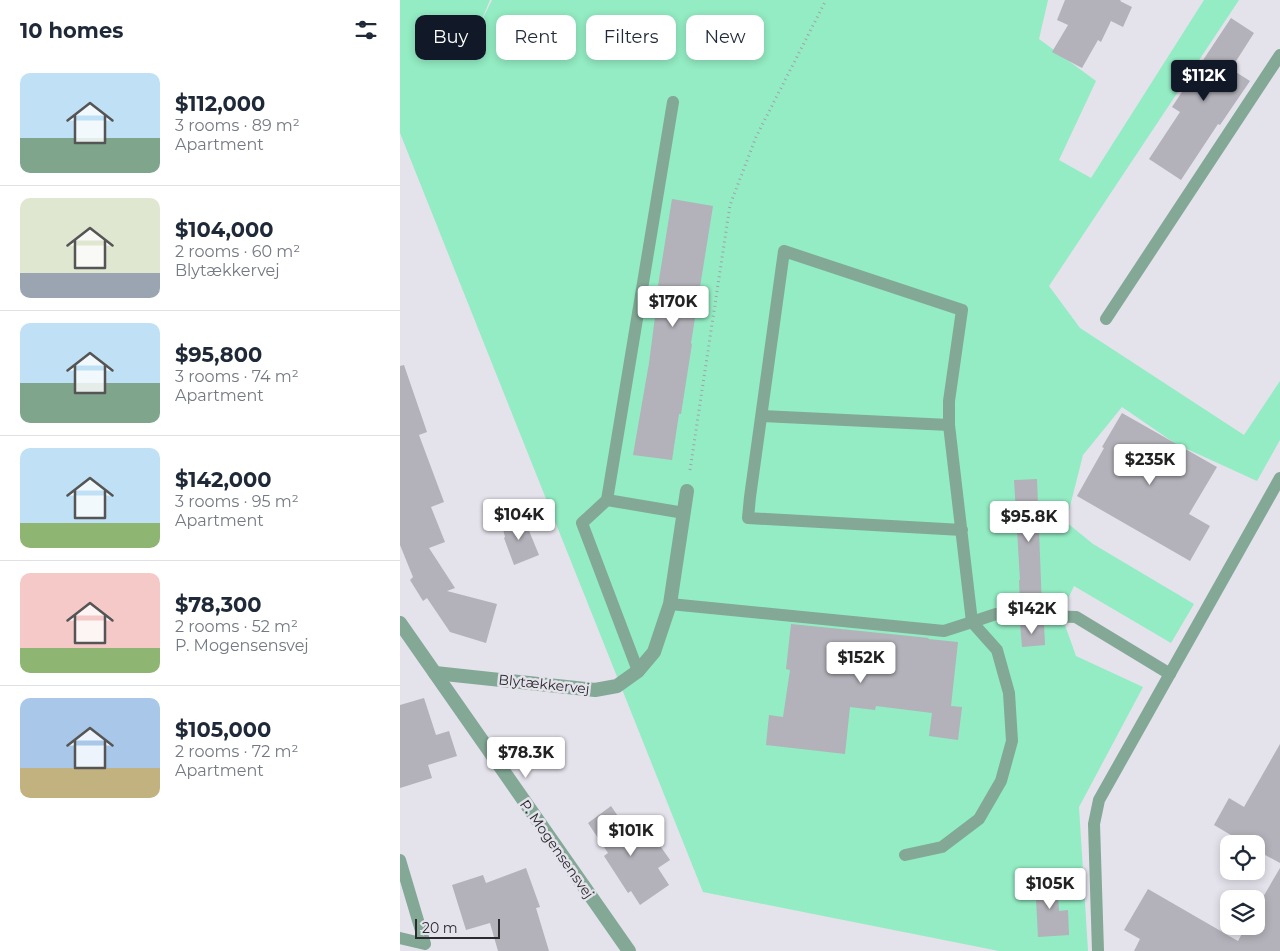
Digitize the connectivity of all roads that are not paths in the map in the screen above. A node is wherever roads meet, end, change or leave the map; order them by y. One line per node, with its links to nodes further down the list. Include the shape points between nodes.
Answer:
1 (1280, 55): 3 (lane)
2 (673, 102): 8 (lane)
3 (1106, 319)
4 (762, 416): 5 (lane); 5 (lane, via 784,252 962,310 949,401); 10 (lane, via 748,518)
5 (949, 425): 10 (lane)
6 (1280, 478): 16 (lane)
7 (687, 491): 9 (street, Blytækkervej)
8 (607, 500): 9 (lane); 14 (lane, via 582,524)
9 (684, 513): 11 (street, Blytækkervej)
10 (962, 530): 12 (lane)
11 (670, 604): 12 (lane, via 944,631); 14 (street, Blytækkervej, via 654,652)
12 (972, 622): 16 (lane, via 996,614 1076,617); 17 (lane, via 997,650 1009,693 1012,741 1001,781 979,818 942,847)
13 (400, 623): 15 (street, P. Mogensensvej)
14 (638, 670): 15 (street, Blytækkervej, via 616,686 595,690)
15 (435, 672): 20 (street, P. Mogensensvej)
16 (1170, 674): 21 (lane, via 1099,800 1094,824)
17 (905, 855)
18 (400, 860): 19 (lane, via 425,944)
19 (400, 938)
20 (629, 951)
21 (1098, 951)

